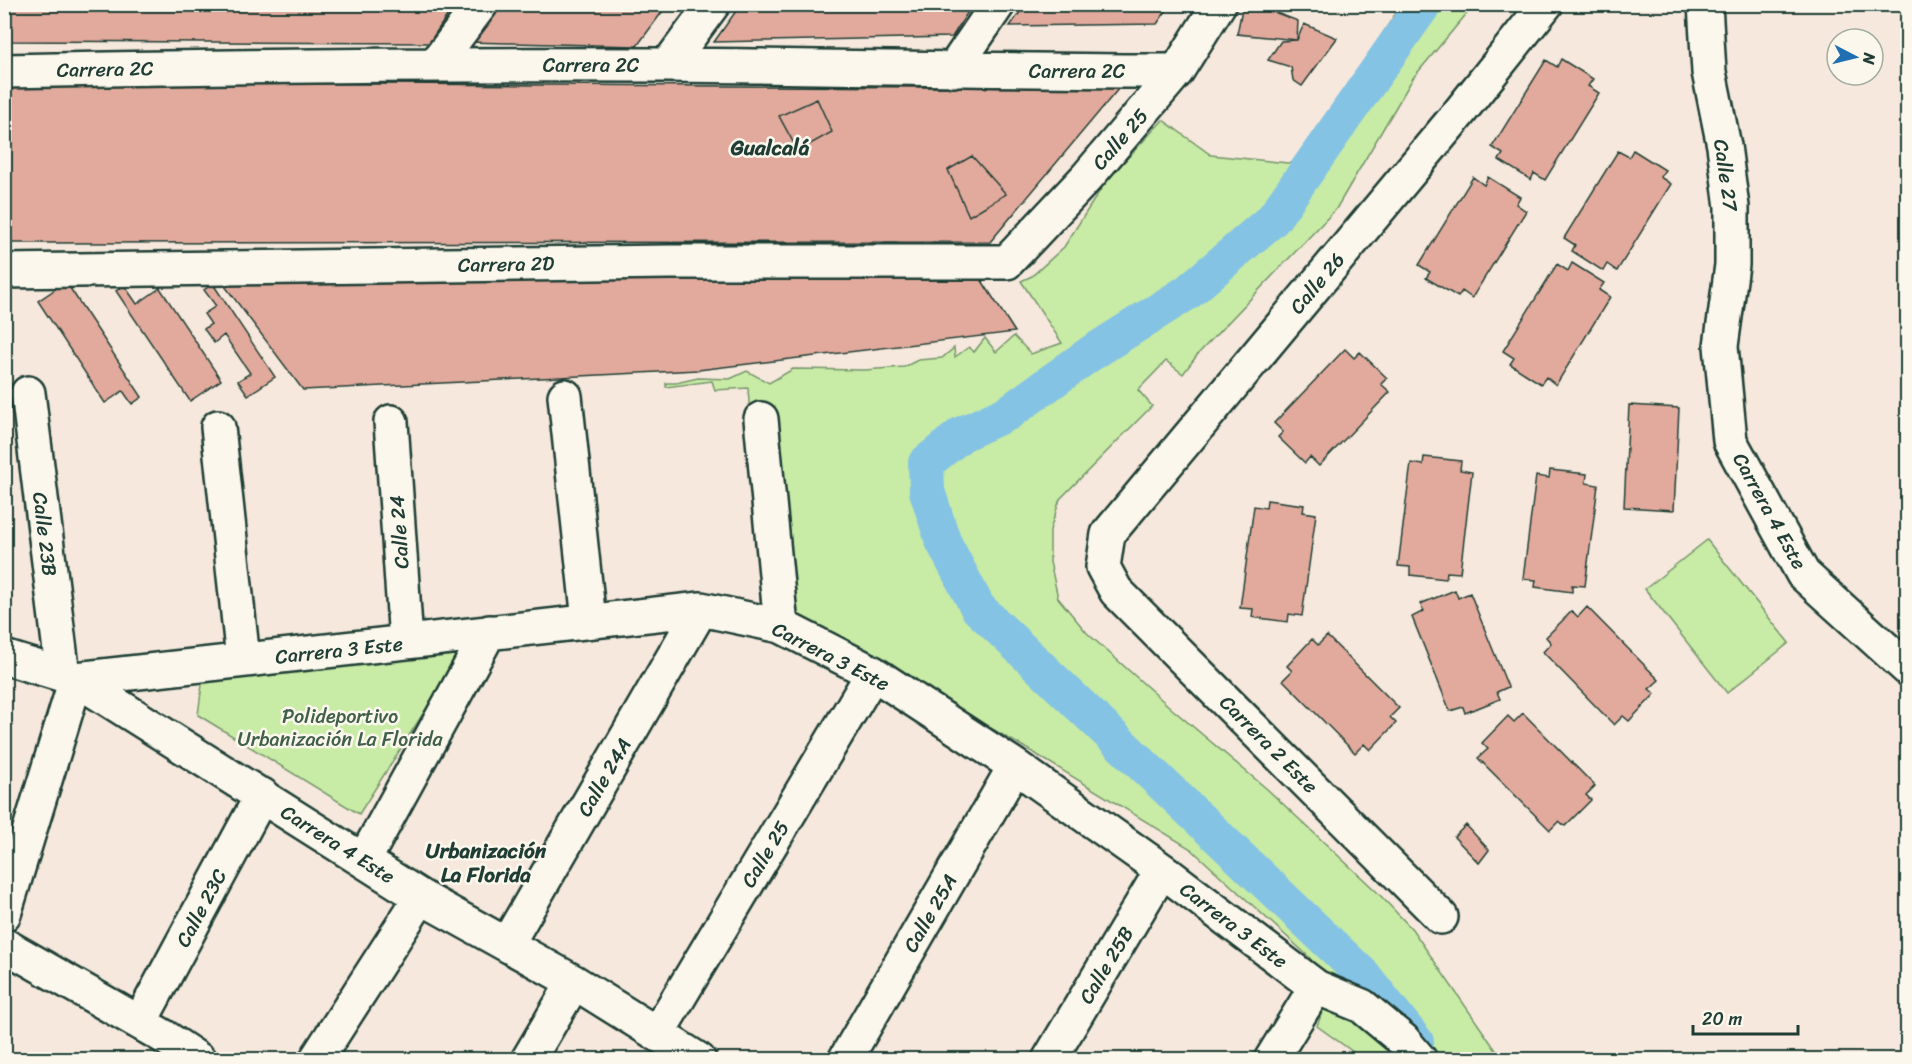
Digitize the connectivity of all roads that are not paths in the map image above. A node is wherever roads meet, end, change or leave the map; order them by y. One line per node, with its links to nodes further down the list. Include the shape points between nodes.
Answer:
1 (481, 4): 7 (street)
2 (713, 4): 8 (street)
3 (998, 4): 9 (street)
4 (1219, 4): 11 (street, Calle 25)
5 (1546, 4): 20 (street, Calle 26, via 1108,534)
6 (1705, 4): 14 (street, Calle 27, via 1709,72 1732,207 1732,265)
7 (435, 65): 8 (street, Carrera 2C); 10 (street, Carrera 2C)
8 (668, 65): 9 (street, Carrera 2C)
9 (953, 70): 11 (street, Carrera 2C)
10 (4, 71)
11 (1177, 71): 12 (street, Calle 25, via 1087,177)
12 (1007, 262): 13 (street, Carrera 2D, via 670,262)
13 (4, 271)
14 (1720, 346): 28 (street, Carrera 4 Este, via 1731,441 1803,574)
15 (28, 393): 30 (street, Calle 23B)
16 (565, 396): 22 (street)
17 (761, 419): 23 (street)
18 (391, 422): 25 (street, Calle 24)
19 (218, 427): 27 (street)
20 (1103, 567): 37 (street, Carrera 2 Este, via 1116,591)
21 (701, 609): 22 (street, Carrera 3 Este); 23 (street, Carrera 3 Este); 38 (street, Calle 24A)
22 (589, 621): 24 (street, Carrera 3 Este)
23 (781, 626): 29 (street, Carrera 3 Este)
24 (489, 632): 25 (street, Carrera 3 Este); 33 (street)
25 (406, 642): 27 (street, Carrera 3 Este)
26 (4, 657): 30 (street, Carrera 4 Este)
27 (243, 660): 30 (street, Carrera 3 Este)
28 (1908, 669)
29 (873, 673): 31 (street, Carrera 3 Este); 43 (street, Calle 25)
30 (69, 677): 32 (street, Carrera 4 Este); 36 (street, Calle 23B)
31 (1015, 766): 34 (street, Carrera 3 Este); 48 (street, Calle 25A)
32 (262, 795): 33 (street, Carrera 4 Este); 42 (street, Calle 23C)
33 (364, 860): 35 (street, Carrera 4 Este)
34 (1162, 870): 41 (street, Carrera 3 Este); 49 (street, Calle 25B)
35 (421, 897): 38 (street, Carrera 4 Este); 45 (street)
36 (4, 914)
37 (1441, 916)
38 (507, 944): 40 (street, Carrera 4 Este)
39 (4, 945): 42 (street)
40 (574, 982): 43 (street, Carrera 4 Este); 46 (street)
41 (1316, 987): 50 (street); 51 (street, Carrera 3 Este, via 1362,1006)
42 (140, 1022): 44 (street)
43 (657, 1034): 47 (street, Carrera 4 Este)
44 (198, 1059)
45 (316, 1059)
46 (528, 1059)
47 (699, 1059)
48 (845, 1059)
49 (1049, 1059)
50 (1271, 1059)
51 (1420, 1059)

